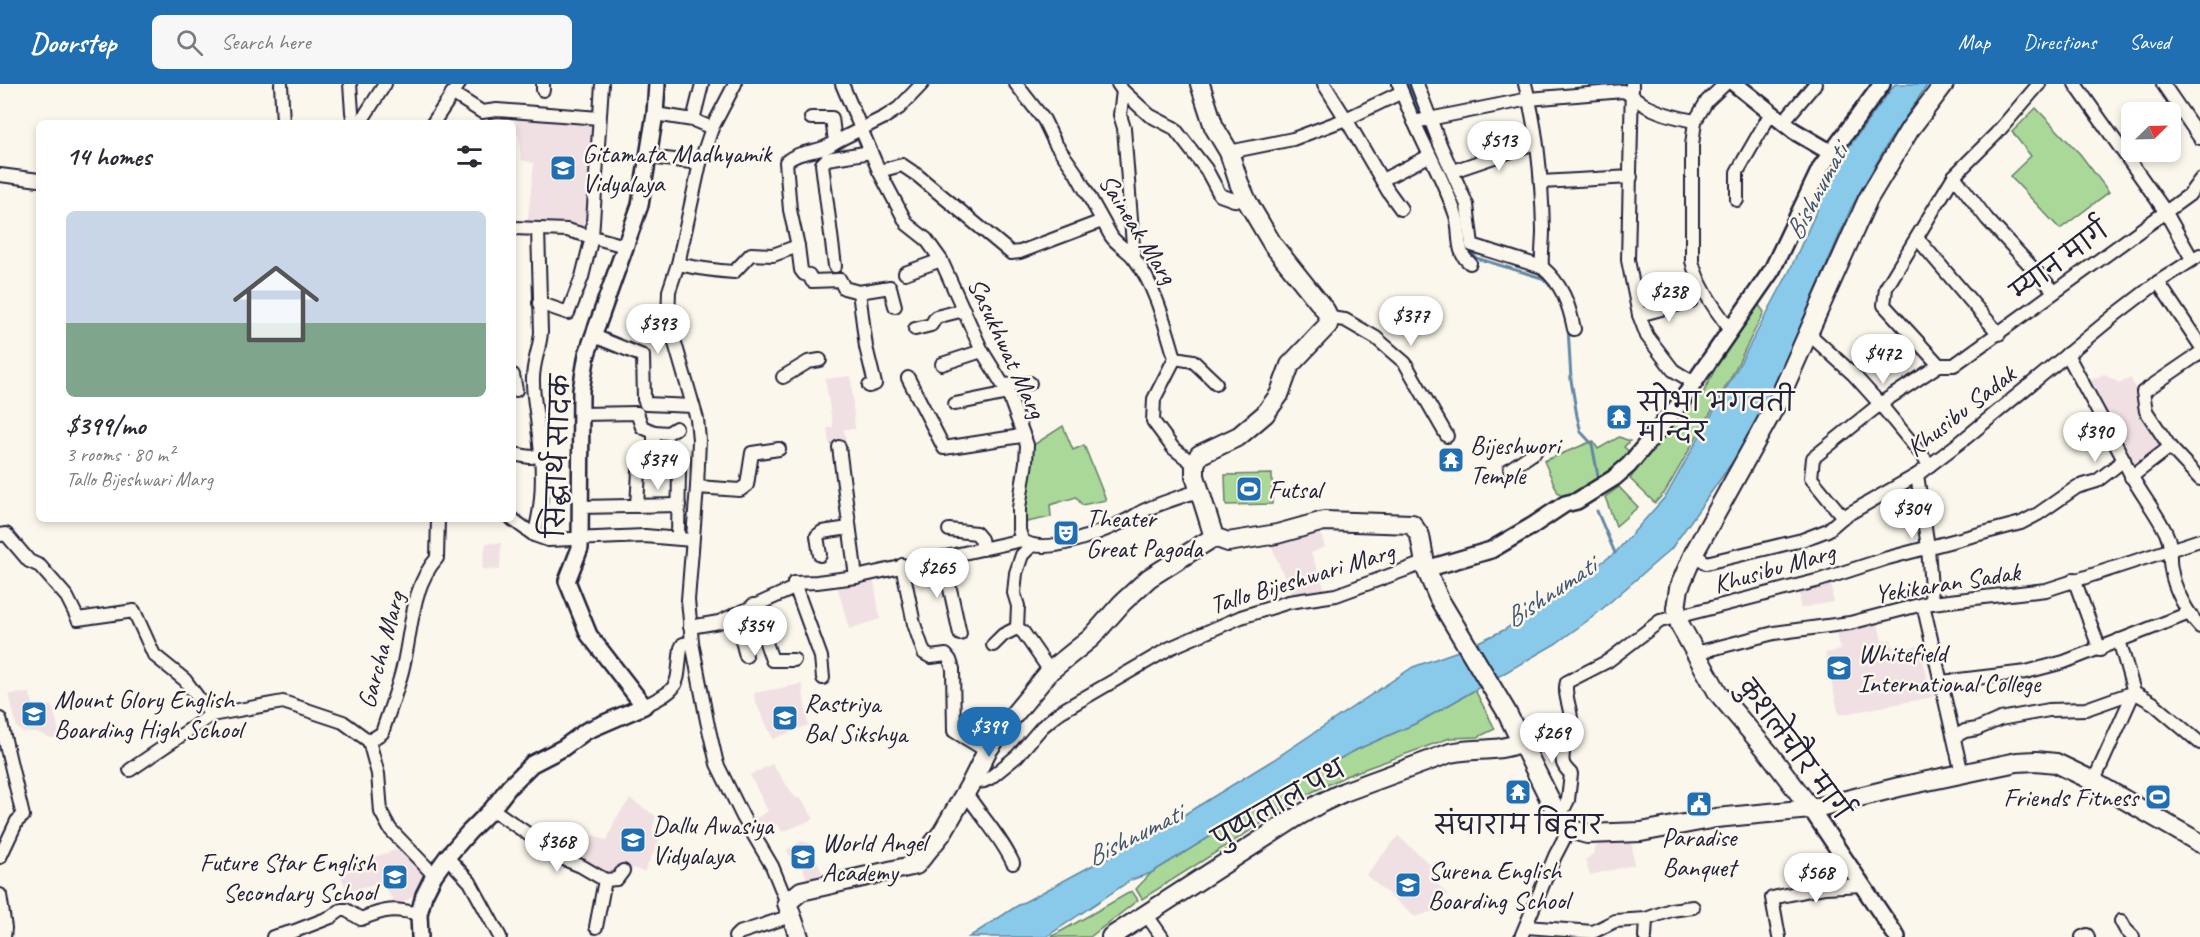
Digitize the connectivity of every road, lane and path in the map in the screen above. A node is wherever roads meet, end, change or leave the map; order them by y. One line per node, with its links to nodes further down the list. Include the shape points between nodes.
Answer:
1 (281, 84): 35 (street)
2 (350, 84): 36 (street)
3 (385, 84): 37 (street)
4 (602, 84): 30 (street)
5 (657, 84): 28 (street, सिद्धार्थ सादक)
6 (702, 84): 39 (street)
7 (735, 84): 42 (street)
8 (842, 84): 43 (street, Sasukhwat Marg)
9 (922, 84): 43 (street, via 899,108)
10 (1016, 84): 66 (street, Saineak Marg, via 1044,120)
11 (1200, 84): 48 (main road, via 1214,127)
12 (1324, 84): 34 (street)
13 (1418, 84): 32 (street)
14 (1525, 84): 27 (street)
15 (1725, 84): 40 (street, via 1707,101)
16 (1735, 84): 33 (street)
17 (1815, 84): 33 (street)
18 (1882, 84): 49 (street)
19 (1944, 84): 93 (main road, via 1910,129 1868,199)
20 (2039, 84): 56 (street)
21 (2075, 84): 65 (street)
22 (2163, 84): 44 (street)
23 (1121, 88): 63 (street, via 1149,115 1174,128 1206,169 1220,195); 74 (street, via 1120,115)
24 (1401, 88): 34 (street); 41 (street)
25 (455, 89): 29 (street, via 483,112); 38 (street)
26 (1632, 89): 27 (street); 40 (street, via 1643,104); 57 (street)
27 (1529, 99): 32 (street); 46 (street)
28 (655, 114): 39 (street); 51 (street, सिद्धार्थ सादक)
29 (496, 117): 30 (street)
30 (599, 118): 69 (street)
31 (811, 118): 45 (street, via 832,118)
32 (1432, 118): 41 (street); 54 (street)
33 (1777, 118): 49 (street); 62 (street, via 1737,172)
34 (1346, 119): 48 (street, via 1293,139); 59 (street)
35 (283, 120)
36 (353, 120)
37 (362, 120)
38 (435, 120)
39 (693, 120): 42 (street)
40 (1695, 121): 90 (street, via 1692,261 1695,273)
41 (1414, 122): 50 (street)
42 (712, 128): 52 (street)
43 (861, 129): 45 (street); 47 (street, Sasukhwat Marg)
44 (2200, 138)
45 (835, 142): 72 (street, via 828,148 794,155 786,162)
46 (1535, 143): 54 (street); 61 (street)
47 (871, 152): 53 (street, Sasukhwat Marg); 78 (street, via 827,159 822,164)
48 (1229, 152): 63 (main road)
49 (1830, 152): 90 (street, via 1772,270)
50 (1429, 156): 59 (street); 76 (street, via 1456,214 1460,252)
51 (648, 157): 52 (street); 71 (street, सिद्धार्थ सादक, via 640,205)
52 (700, 164): 77 (street)
53 (879, 171): 66 (street, via 902,165 1011,253); 75 (street, Sasukhwat Marg, via 907,224 926,239)
54 (1453, 171): 79 (street, via 1468,208 1472,245)
55 (0, 175): 58 (street)
56 (1954, 176): 70 (street); 82 (street, via 1987,219)
57 (1631, 177): 61 (street); 88 (street, via 1628,260)
58 (36, 180)
59 (1382, 180): 64 (street)
60 (2200, 180): 65 (street, म्यान मार्ग, via 2189,195)
61 (1541, 182): 79 (street)
62 (1737, 200)
63 (1247, 201): 89 (main road, via 1273,245)
64 (1401, 209)
65 (2165, 211): 73 (street); 82 (street, म्यान मार्ग)
66 (1102, 221): 74 (street, Saineak Marg, via 1115,242)
67 (516, 228): 68 (street)
68 (538, 229): 69 (street, via 567,230); 85 (street)
69 (592, 237): 71 (street); 85 (street, via 568,313)
70 (1917, 238): 94 (street); 103 (street, via 1886,288 1884,304)
71 (625, 246): 95 (street, सिद्धार्थ सादक)
72 (798, 246): 77 (street, via 773,255 751,254 734,272); 83 (street, via 801,270 812,281 840,280 844,288)
73 (2196, 257): 81 (street, Khusibu Sadak)
74 (1134, 258): 100 (street, Saineak Marg, via 1158,301)
75 (941, 260): 80 (street); 87 (street, Sasukhwat Marg)
76 (1470, 263)
77 (678, 264): 113 (street, via 669,291 668,319)
78 (835, 266)
79 (1542, 267): 92 (street, via 1564,295)
80 (905, 273)
81 (2158, 282): 96 (street); 99 (street, Khusibu Sadak)
82 (2054, 291): 94 (street, म्यान मार्ग)
83 (859, 292): 86 (street, via 890,287); 109 (street, via 875,384)
84 (1691, 301): 88 (street)
85 (539, 303): 125 (street, via 540,343 533,378)
86 (895, 306)
87 (963, 310): 91 (street, via 936,317 931,325); 97 (street, Sasukhwat Marg)
88 (1639, 315): 108 (street, via 1647,336 1673,370)
89 (1329, 318): 118 (street, via 1345,320 1376,338 1405,363); 127 (main road, via 1328,325 1290,365 1265,414 1239,436 1199,455)
90 (1726, 324): 108 (street)
91 (915, 329)
92 (1574, 329)
93 (1808, 333): 112 (street); 155 (main road, via 1778,401)
94 (1999, 334): 103 (street, म्यान मार्ग, via 1954,365)
95 (594, 336): 114 (street, via 643,356); 115 (street, सिद्धार्थ सादक, via 583,371)
96 (2200, 345)
97 (982, 351): 102 (street); 110 (street, Sasukhwat Marg)
98 (2200, 353): 121 (street, via 2143,392 2146,411)
99 (2067, 354): 126 (street); 128 (street, Khusibu Sadak)
100 (1175, 358): 107 (street, via 1193,360); 127 (street, via 1154,399 1153,421 1173,448)
101 (820, 360): 104 (street, via 808,362)
102 (942, 364)
103 (1940, 365): 112 (street, म्यान मार्ग)
104 (783, 377)
105 (908, 378): 119 (street, via 944,448)
106 (1030, 382): 110 (street)
107 (1216, 383)
108 (1694, 383): 159 (street, via 1629,465 1614,478 1491,550)
109 (869, 386)
110 (1006, 389): 111 (street); 119 (street, Sasukhwat Marg)
111 (955, 404)
112 (1880, 404): 128 (street); 139 (street, म्यान मार्ग, via 1813,458 1811,478)
113 (693, 406): 114 (street); 134 (street, via 699,440)
114 (642, 409): 115 (street); 117 (street, via 642,427)
115 (582, 414): 138 (street, सिद्धार्थ सादक)
116 (676, 428): 117 (street, via 668,433)
117 (654, 432): 137 (street, via 654,451 640,454)
118 (1447, 436)
119 (1025, 438): 151 (street, Sasukhwat Marg, via 1019,530)
120 (839, 447): 142 (street)
121 (2170, 447): 132 (street); 133 (street)
122 (779, 449): 134 (street, via 752,453 747,485 740,490)
123 (1535, 452): 130 (street)
124 (516, 455): 125 (street)
125 (540, 456): 145 (street)
126 (2124, 460): 132 (street); 152 (street, Khusibu Marg, via 2097,481 2077,487 2021,523)
127 (1195, 465): 135 (main road)
128 (1930, 465): 131 (street, Khusibu Sadak)
129 (679, 468): 136 (street)
130 (1510, 470)
131 (1917, 475): 139 (street, Khusibu Sadak); 152 (street)
132 (2131, 477): 154 (street, via 2167,533)
133 (2200, 479)
134 (698, 487): 149 (street)
135 (1203, 498): 146 (main road); 151 (street, via 1198,492 1164,502 1072,541 1048,546)
136 (679, 505): 137 (street); 148 (street)
137 (637, 506): 138 (street)
138 (580, 507): 147 (street, सिद्धार्थ सादक)
139 (1842, 517): 155 (street, Khusibu Sadak, via 1828,530 1786,545 1706,563)
140 (438, 522): 189 (street, Garcha Marg, via 437,558 419,591 397,689 382,733)
141 (516, 522): 145 (street)
142 (849, 528): 156 (street, via 817,536); 160 (street)
143 (950, 530): 153 (street, via 976,533)
144 (0, 535): 186 (street, via 6,534 29,561 40,566 67,597 78,620 134,611 154,655 185,680)
145 (534, 535): 147 (street, via 548,540)
146 (1214, 537): 159 (main road, via 1228,542 1324,521 1412,524 1420,536); 180 (main road, via 1149,578 1091,638)
147 (581, 538): 148 (street); 185 (street, सिद्धार्थ सादक, via 578,557 567,581 570,590 589,635)
148 (678, 538): 149 (street)
149 (692, 540): 168 (street)
150 (2200, 540): 154 (street, Yekikaran Sadak)
151 (1027, 543): 153 (street); 170 (street, via 1016,573)
152 (1928, 547): 163 (street); 167 (street, Khusibu Marg)
153 (983, 549): 157 (street)
154 (2172, 549): 161 (street, Yekikaran Sadak); 166 (street, via 2170,569)
155 (1694, 553): 167 (main road, via 1679,588)
156 (820, 555)
157 (943, 557): 158 (street); 171 (street)
158 (902, 565): 160 (street); 192 (street, via 924,653 931,657 946,655 953,669 954,731)
159 (1425, 566): 190 (main road, via 1439,599); 196 (street, Tallo Bijeshwari Marg, via 1336,595 1289,602 1241,616 1170,648 1060,712 1017,756 987,780)
160 (855, 577): 162 (street)
161 (2074, 579): 163 (street, Yekikaran Sadak, via 2046,590); 175 (street)
162 (794, 583): 164 (street, via 794,588); 182 (street, via 821,657)
163 (1928, 604): 176 (street, Yekikaran Sadak, via 1850,622 1774,633); 183 (street)
164 (753, 605): 165 (street); 178 (street, via 772,660)
165 (735, 614): 168 (street, via 719,622); 177 (street)
166 (2187, 614): 169 (street); 172 (street)
167 (1678, 618): 176 (main road, कुशलेचौर मार्ग); 199 (street, Khusibu Marg, via 1660,621 1608,661 1567,682 1571,724 1563,765 1571,774)
168 (690, 627): 173 (street)
169 (2200, 627)
170 (1017, 628): 174 (street); 180 (street)
171 (960, 634)
172 (2119, 640): 175 (street); 184 (street)
173 (692, 642): 179 (street); 181 (street, via 681,648)
174 (993, 645)
175 (2100, 650): 183 (street, via 2026,672)
176 (1696, 653): 198 (main road, कुशलेचौर मार्ग, via 1718,693)
177 (746, 656)
178 (794, 660)
179 (698, 672): 181 (street); 209 (street, via 717,765 772,866)
180 (1050, 672): 192 (main road)
181 (679, 678): 185 (street, via 673,689)
182 (824, 678)
183 (1942, 682): 188 (street)
184 (2134, 692): 188 (street, via 2086,709 2049,710 2000,719); 191 (street); 195 (street, via 2096,776)
185 (644, 706): 197 (street, via 596,726 532,764)
186 (211, 715): 189 (street, via 283,702 343,722); 193 (street)
187 (0, 719): 201 (street, via 23,816)
188 (1954, 737): 194 (street)
189 (369, 741): 205 (street, Garcha Marg, via 378,774 381,812 390,829)
190 (1521, 742): 199 (main road); 212 (main road, पुष्पलाल पथ, via 1507,748 1450,753 1344,792 1295,818)
191 (2200, 743)
192 (987, 751): 196 (main road)
193 (130, 770)
194 (1962, 774): 195 (main road, via 2017,762 2046,761); 198 (main road)
195 (2100, 786): 200 (main road)
196 (968, 788): 203 (street); 209 (main road, via 942,833 916,866 801,891)
197 (492, 809): 202 (street); 206 (street, via 545,848)
198 (1811, 809): 199 (main road, via 1716,818 1641,832); 207 (street, कुशलेचौर मार्ग)
199 (1572, 827): 216 (street, via 1555,856)
200 (2200, 843)
201 (0, 857)
202 (447, 857): 205 (street); 221 (street, via 470,882)
203 (1013, 863)
204 (623, 871): 206 (street, via 616,879)
205 (434, 875): 211 (street)
206 (605, 880): 215 (street)
207 (1862, 885): 227 (street, via 1825,887 1772,898); 228 (street, कुशलेचौर मार्ग)
208 (0, 895): 218 (street)
209 (787, 903): 222 (street, via 788,917); 223 (main road)
210 (1693, 908): 213 (street, via 1671,910)
211 (419, 914): 219 (street, via 397,909 376,912 361,920 341,910 302,929); 220 (street)
212 (1146, 914): 224 (main road, पुष्पलाल पथ); 225 (street)
213 (1646, 919): 217 (street, via 1615,921); 226 (street)
214 (2121, 921): 231 (street)
215 (596, 927)
216 (1524, 932): 217 (street)
217 (1601, 932)
218 (4, 937)
219 (273, 937)
220 (420, 937)
221 (500, 937)
222 (735, 937)
223 (799, 937)
224 (1111, 937)
225 (1162, 937)
226 (1645, 937)
227 (1779, 937)
228 (1897, 937)
229 (2082, 937): 230 (street)
230 (2088, 937)
231 (2133, 937)

